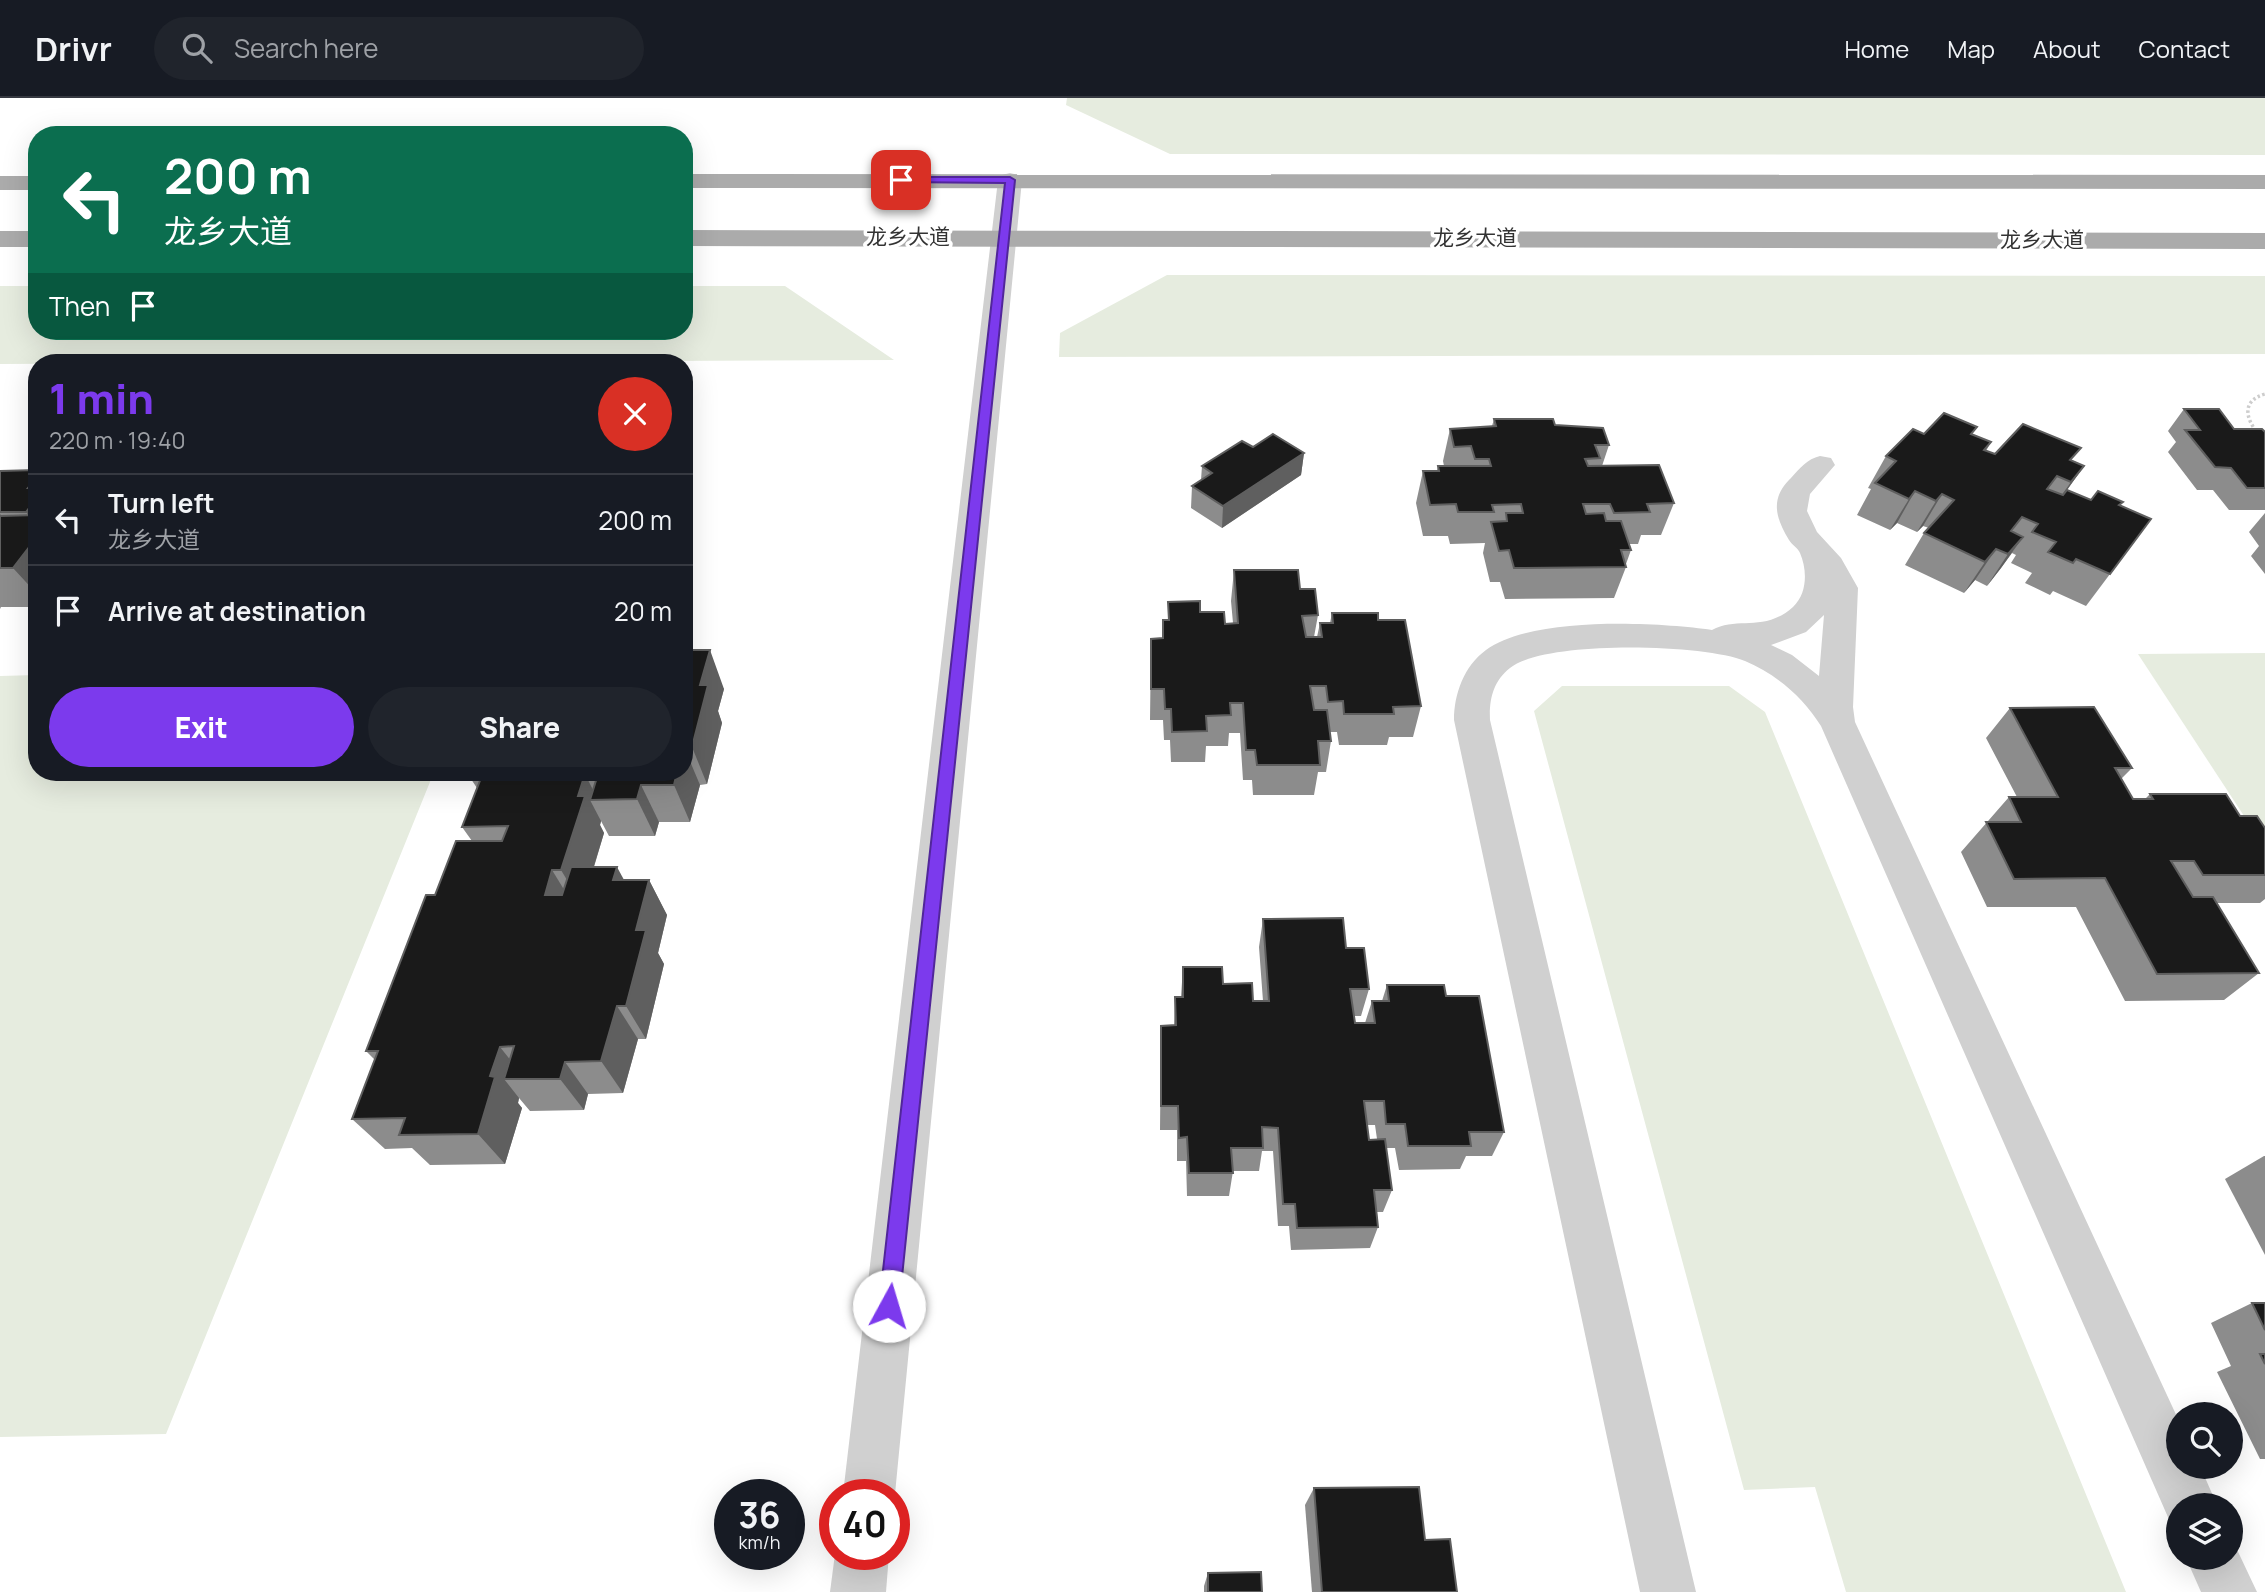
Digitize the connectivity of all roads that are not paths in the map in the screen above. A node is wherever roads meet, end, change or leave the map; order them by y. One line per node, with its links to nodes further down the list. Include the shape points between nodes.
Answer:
1 (1010, 180): 2 (main road); 3 (main road); 6 (street)
2 (693, 181)
3 (2265, 182)
4 (0, 183): 5 (main road)
5 (28, 183)
6 (1003, 237): 7 (main road, 龙乡大道); 10 (main road, 龙乡大道); 15 (street)
7 (693, 238)
8 (0, 239): 9 (main road)
9 (28, 239)
10 (2265, 241)
11 (1820, 465): 12 (street, via 1792,499 1795,524)
12 (1810, 547): 13 (street, via 1823,578 1819,599 1805,617 1766,635); 14 (street, via 1830,566 1842,588)
13 (1696, 638): 14 (street, via 1751,650 1790,670 1811,686); 20 (street, via 1532,642 1506,653 1486,671 1471,706)
14 (1838, 722): 16 (street)
15 (871, 1479)
16 (2185, 1493)
17 (860, 1570): 19 (street)
18 (2219, 1570): 21 (street)
19 (858, 1592)
20 (1668, 1592)
21 (2229, 1592)

